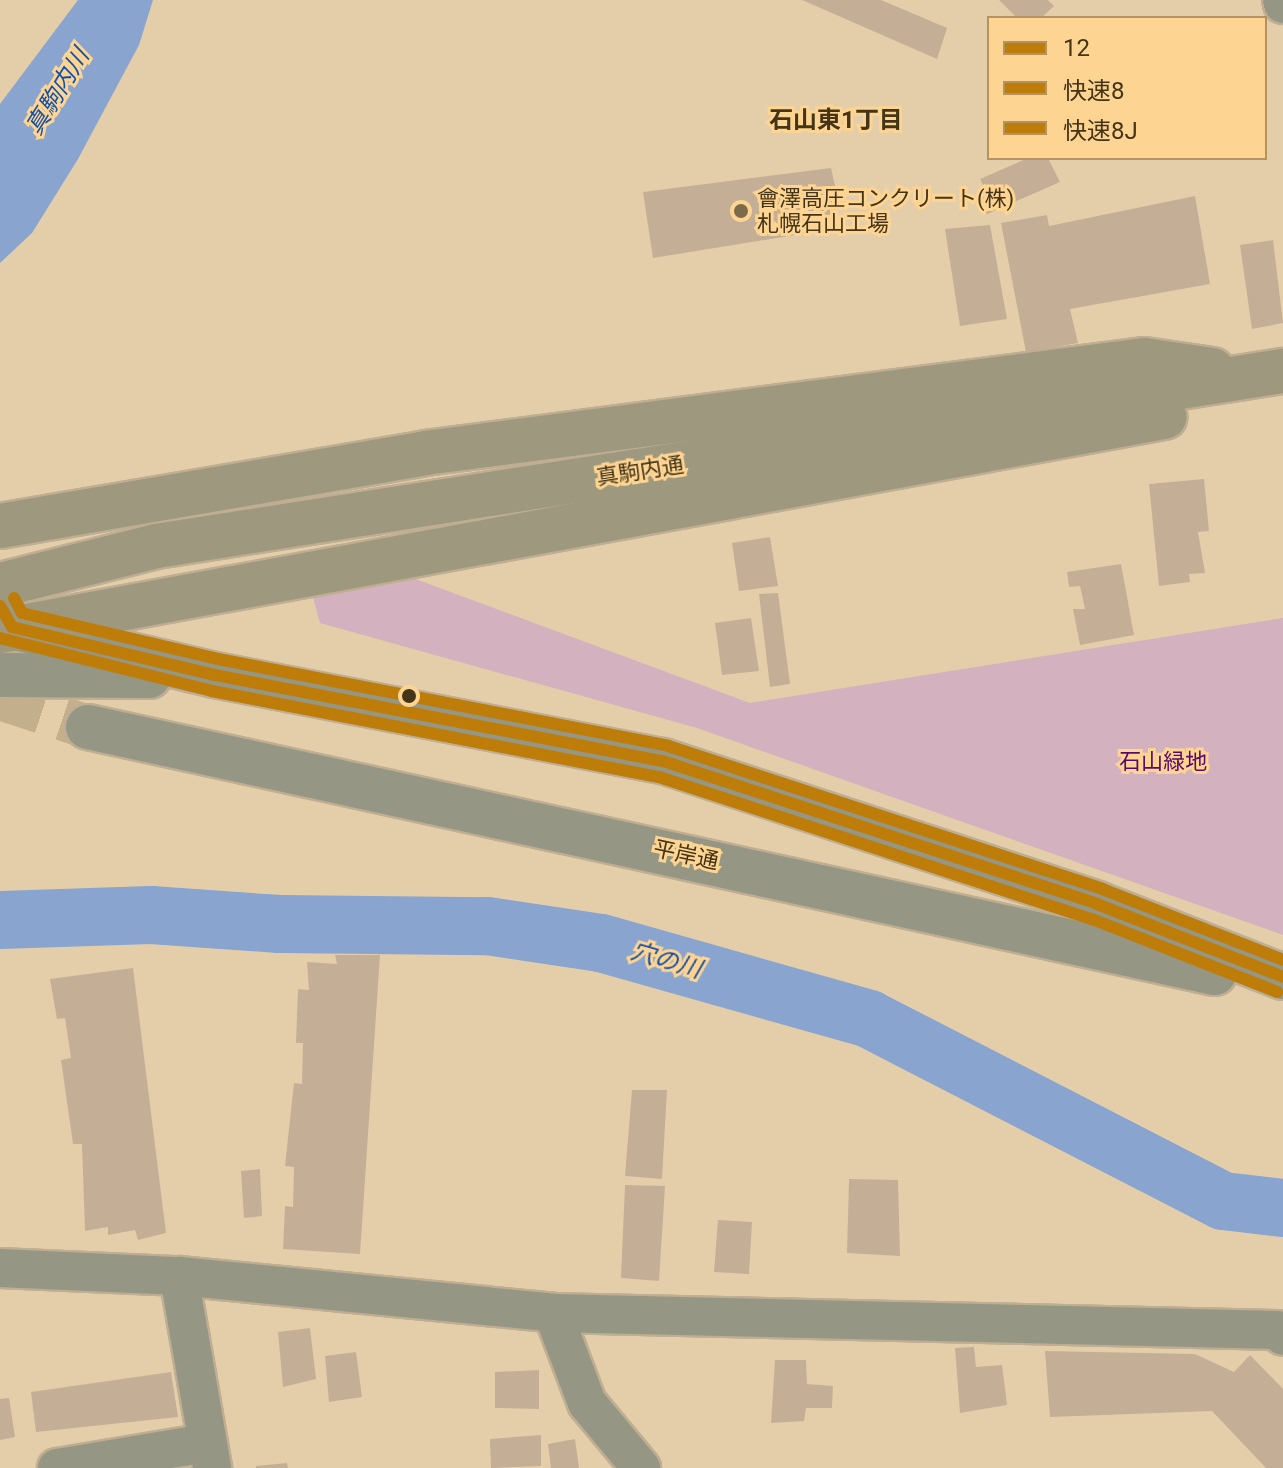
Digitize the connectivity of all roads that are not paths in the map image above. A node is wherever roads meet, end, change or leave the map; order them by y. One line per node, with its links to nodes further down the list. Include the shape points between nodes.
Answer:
1 (1271, 374): 2 (highway, via 1144,360 425,453); 3 (highway, 真駒内通, via 156,546); 4 (highway, via 1149,423)
2 (0, 526)
3 (0, 585)
4 (4, 621): 6 (street)
5 (0, 675): 6 (street)
6 (215, 675): 8 (street, via 663,761 1097,904)
7 (88, 727): 9 (street, 平岸通)
8 (1283, 977)
9 (1283, 989)
10 (0, 1268): 11 (street)
11 (179, 1276): 12 (street); 14 (street)
12 (553, 1313): 13 (street, via 1277,1330); 16 (street, via 587,1403)
13 (1283, 1336)
14 (210, 1456): 15 (street)
15 (57, 1468)
16 (641, 1468)

